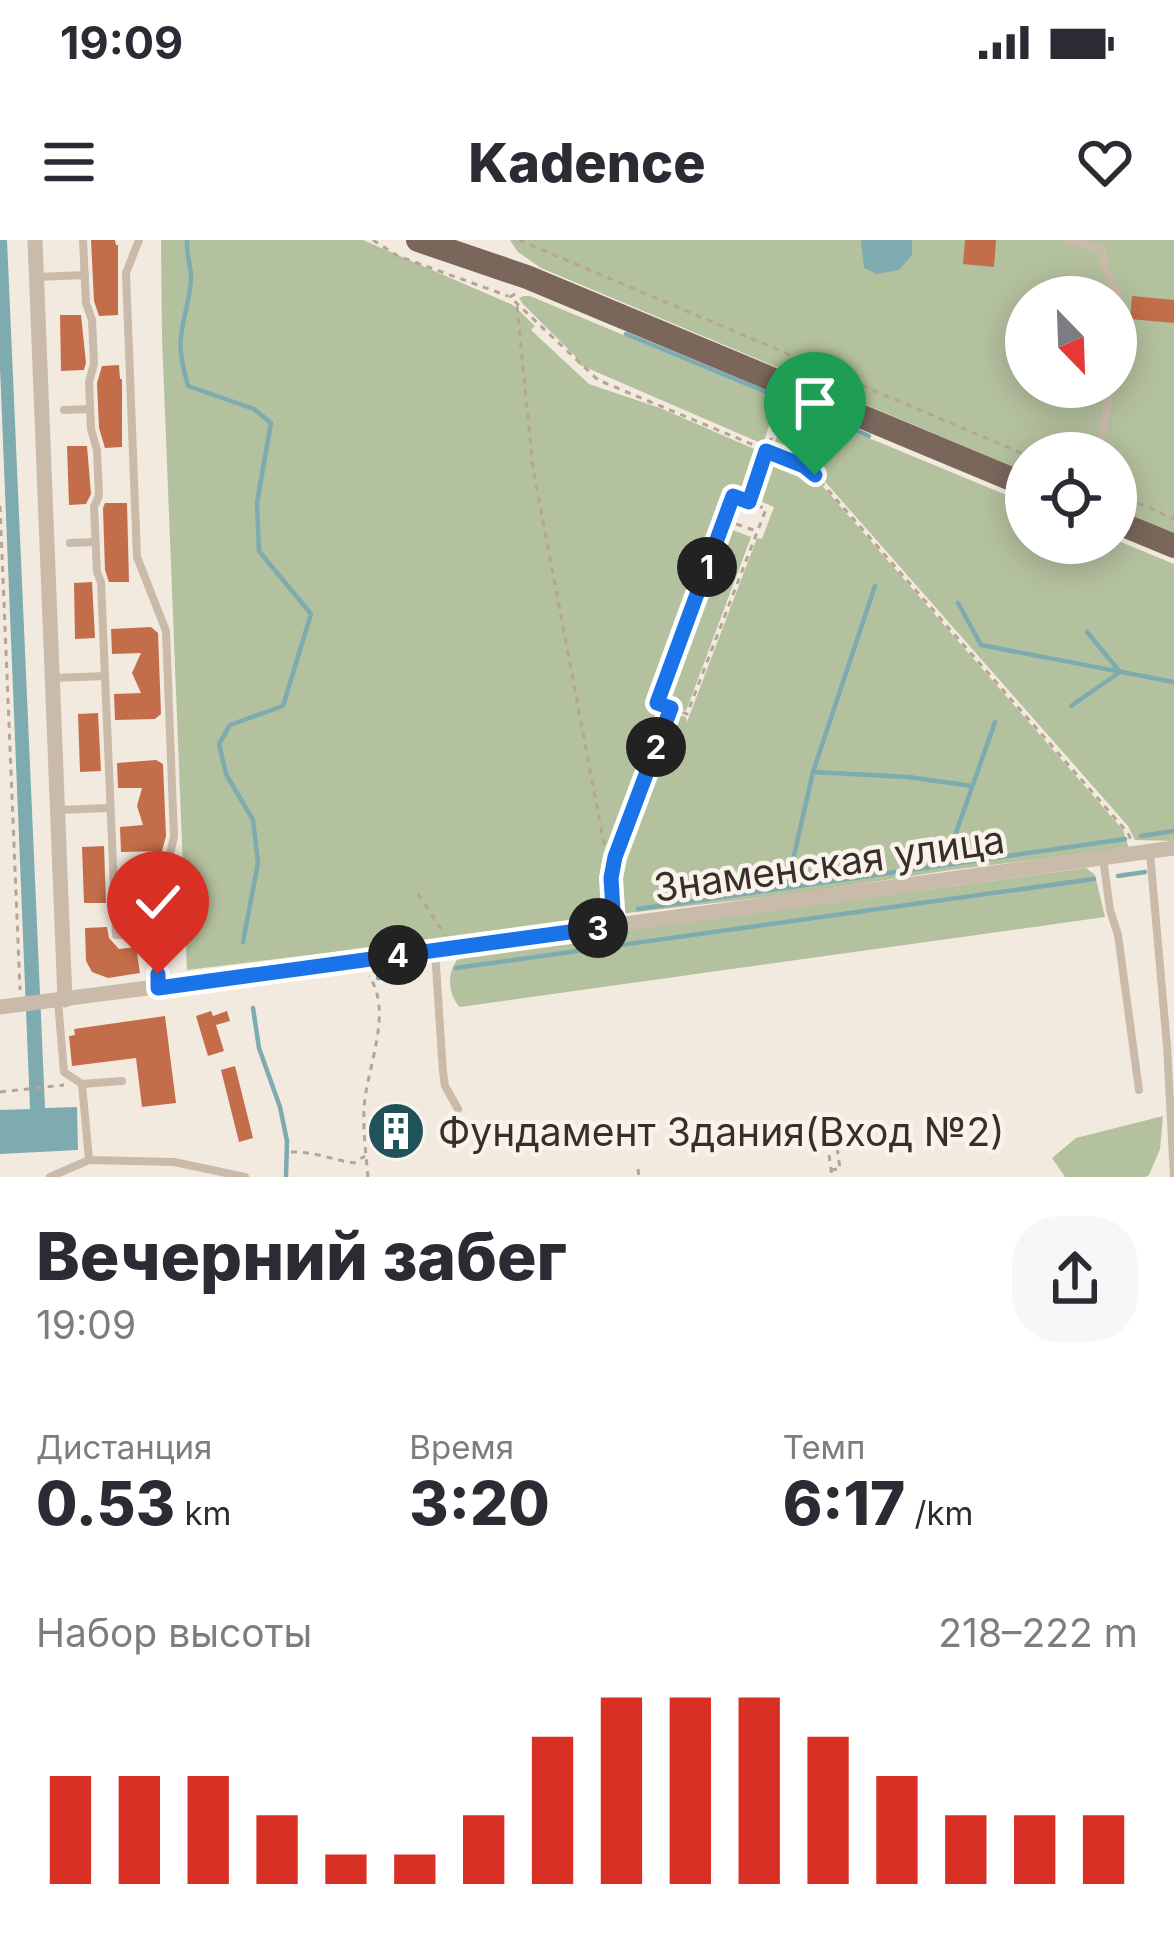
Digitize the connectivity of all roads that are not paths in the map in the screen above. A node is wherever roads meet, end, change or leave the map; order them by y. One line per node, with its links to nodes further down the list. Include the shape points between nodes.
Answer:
1 (35, 240): 9 (street)
2 (83, 240): 7 (lane)
3 (139, 240): 24 (lane, via 126,273 137,557 166,631 174,837)
4 (418, 240): 12 (main road, via 527,277)
5 (1066, 240): 6 (lane)
6 (1102, 244): 8 (lane)
7 (85, 275): 9 (lane); 10 (lane)
8 (1109, 276)
9 (37, 277): 18 (street)
10 (90, 409): 11 (lane); 14 (lane)
11 (64, 410)
12 (1005, 475)
13 (1137, 531): 16 (main road)
14 (95, 542): 15 (lane); 17 (lane)
15 (70, 543)
16 (1174, 546)
17 (105, 676): 18 (lane); 19 (lane)
18 (52, 678): 20 (street)
19 (110, 808): 20 (lane); 26 (lane, via 116,935)
20 (57, 810): 29 (street)
21 (1174, 848): 22 (street, Знаменская улица)
22 (1143, 852): 23 (street, Знаменская улица); 38 (lane)
23 (1103, 859): 27 (street, Знаменская улица); 33 (lane)
24 (160, 908): 25 (lane); 28 (lane)
25 (141, 909)
26 (133, 934)
27 (442, 949): 28 (street, Знаменская улица); 34 (lane, via 443,1072)
28 (158, 988): 29 (street, Знаменская улица)
29 (57, 1001): 30 (street, Знаменская улица); 32 (lane, via 64,1072)
30 (10, 1006)
31 (122, 1081): 32 (lane)
32 (82, 1084): 35 (lane)
33 (1139, 1090)
34 (458, 1109)
35 (89, 1160): 36 (lane); 37 (lane, via 174,1162)
36 (50, 1177)
37 (244, 1177)
38 (1174, 1177)

